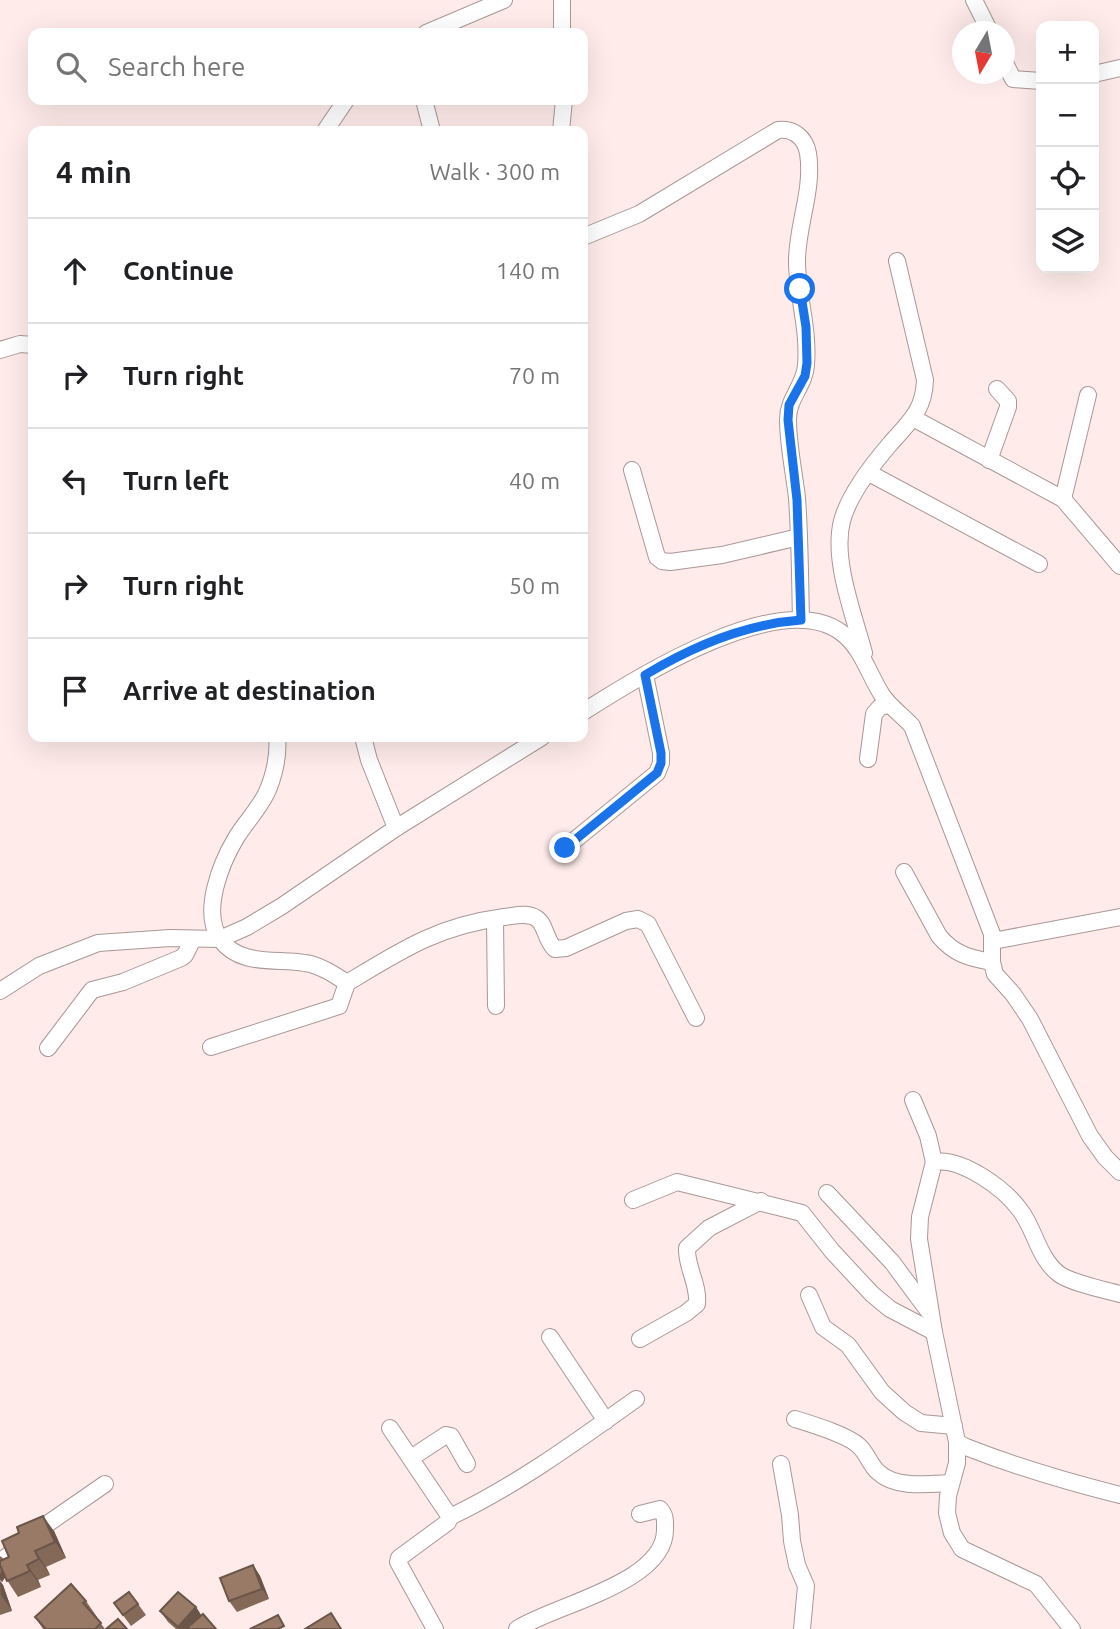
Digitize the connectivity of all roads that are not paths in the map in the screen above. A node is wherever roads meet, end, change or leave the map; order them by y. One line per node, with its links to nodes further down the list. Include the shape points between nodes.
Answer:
1 (504, 0): 5 (street)
2 (562, 0): 6 (street)
3 (974, 0): 4 (street)
4 (984, 21)
5 (438, 28)
6 (562, 28)
7 (1120, 68): 8 (street)
8 (1099, 73)
9 (1015, 79): 10 (street)
10 (1036, 81)
11 (343, 105): 14 (street)
12 (425, 105): 15 (street)
13 (564, 105): 16 (street)
14 (328, 126)
15 (431, 126)
16 (561, 126)
17 (588, 235): 28 (street, via 639,214 778,130 787,129 803,140 808,178 797,265 807,363 789,405 788,420)
18 (897, 261): 23 (street, via 925,380 925,397)
19 (28, 345): 20 (street)
20 (0, 350)
21 (997, 389): 24 (street, via 1008,407)
22 (1088, 395): 27 (street)
23 (914, 418): 24 (street); 26 (street)
24 (989, 460): 27 (street)
25 (632, 470): 28 (street, via 662,561 722,555)
26 (869, 473): 29 (street); 32 (street, via 842,521 839,548)
27 (1063, 499): 30 (street)
28 (799, 537): 31 (street)
29 (1039, 564)
30 (1120, 566)
31 (801, 620): 32 (street, via 841,632); 33 (street, via 772,622 734,633)
32 (869, 668): 34 (street)
33 (645, 675): 35 (street); 41 (street, via 661,753 657,773)
34 (889, 705): 39 (street, via 874,714); 47 (street, via 912,726)
35 (588, 709)
36 (278, 742): 46 (street, via 265,795 235,839 214,891 212,916)
37 (364, 742): 40 (street)
38 (532, 742): 40 (street)
39 (868, 759)
40 (396, 828): 46 (street, via 282,906)
41 (565, 848)
42 (904, 872): 48 (street, via 946,945 965,957)
43 (1120, 917): 47 (street)
44 (495, 919): 49 (street, via 449,928 410,945); 51 (street); 52 (street, via 536,917 555,949 638,919 648,924)
45 (193, 939): 46 (street); 50 (street, via 98,943 38,966); 53 (street, via 181,958 88,993)
46 (220, 939): 49 (street, via 243,956 306,963)
47 (993, 941): 48 (street)
48 (992, 962): 57 (street, via 995,974 1046,1048 1090,1136)
49 (348, 984): 54 (street, via 339,1006)
50 (0, 991)
51 (496, 1006)
52 (695, 1018)
53 (48, 1048)
54 (211, 1048)
55 (913, 1100): 56 (street)
56 (933, 1162): 61 (street, via 943,1160 972,1170 1001,1190 1021,1211 1040,1251 1059,1275); 63 (street, via 919,1239)
57 (1120, 1172)
58 (827, 1193): 63 (street, via 892,1262)
59 (633, 1200): 60 (street, via 677,1182)
60 (761, 1201): 64 (street, via 802,1213 872,1294); 66 (street, via 709,1228 687,1248 697,1304)
61 (1120, 1294)
62 (809, 1295): 71 (street, via 823,1327 848,1345 889,1399 921,1423)
63 (931, 1314): 64 (street)
64 (934, 1332): 71 (street)
65 (550, 1337): 69 (street)
66 (640, 1339)
67 (636, 1399): 69 (street)
68 (795, 1419): 75 (street, via 859,1445 867,1460 890,1479)
69 (606, 1420): 79 (street, via 500,1492)
70 (390, 1429): 72 (street)
71 (955, 1434): 75 (street, via 957,1463); 77 (street, via 975,1451)
72 (411, 1458): 73 (street, via 446,1435); 79 (street)
73 (467, 1464)
74 (781, 1464): 83 (street, via 792,1541 806,1587)
75 (951, 1483): 84 (street, via 947,1513 962,1549 1036,1584)
76 (105, 1485): 80 (street)
77 (1120, 1495)
78 (640, 1514): 82 (street, via 660,1509 665,1518 663,1546 645,1565 602,1592)
79 (450, 1517): 81 (street, via 398,1562)
80 (0, 1562)
81 (435, 1629)
82 (517, 1629)
83 (802, 1629)
84 (1072, 1629)

